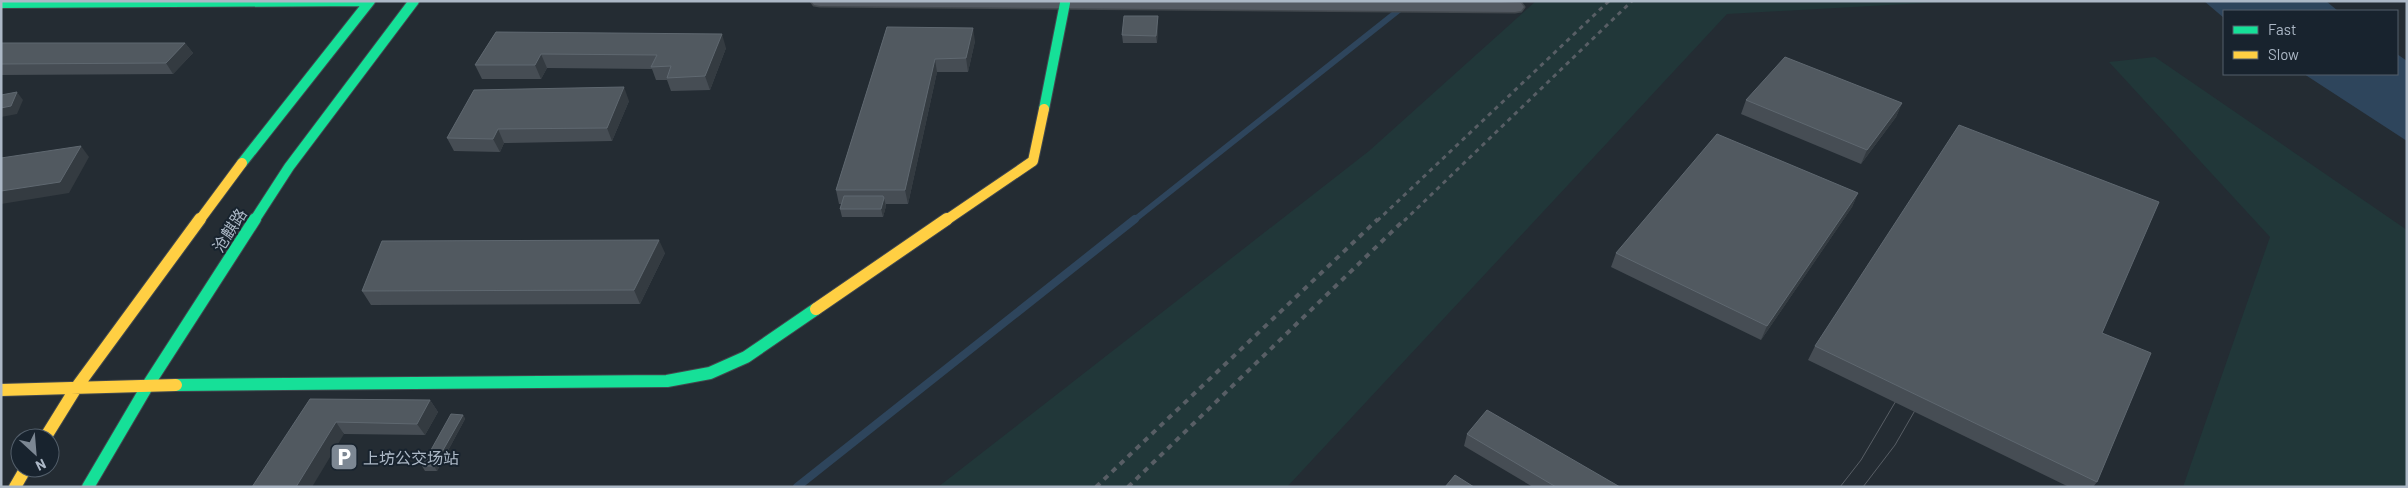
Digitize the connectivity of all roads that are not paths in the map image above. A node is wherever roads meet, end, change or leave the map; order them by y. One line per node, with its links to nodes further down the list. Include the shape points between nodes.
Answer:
1 (370, 1): 2 (street); 5 (main road); 9 (main road, 沧麒路, via 239,167)
2 (380, 1)
3 (414, 1): 8 (main road, 沧麒路, via 289,167)
4 (820, 1): 6 (street)
5 (1, 3)
6 (1065, 3): 7 (street); 8 (main road, via 1033,160 746,357 710,373 667,381)
7 (1515, 7)
8 (148, 385): 9 (main road); 12 (main road, 沧麒路)
9 (76, 388): 10 (main road); 11 (main road, 沧麒路)
10 (1, 390)
11 (51, 428)
12 (88, 487)

